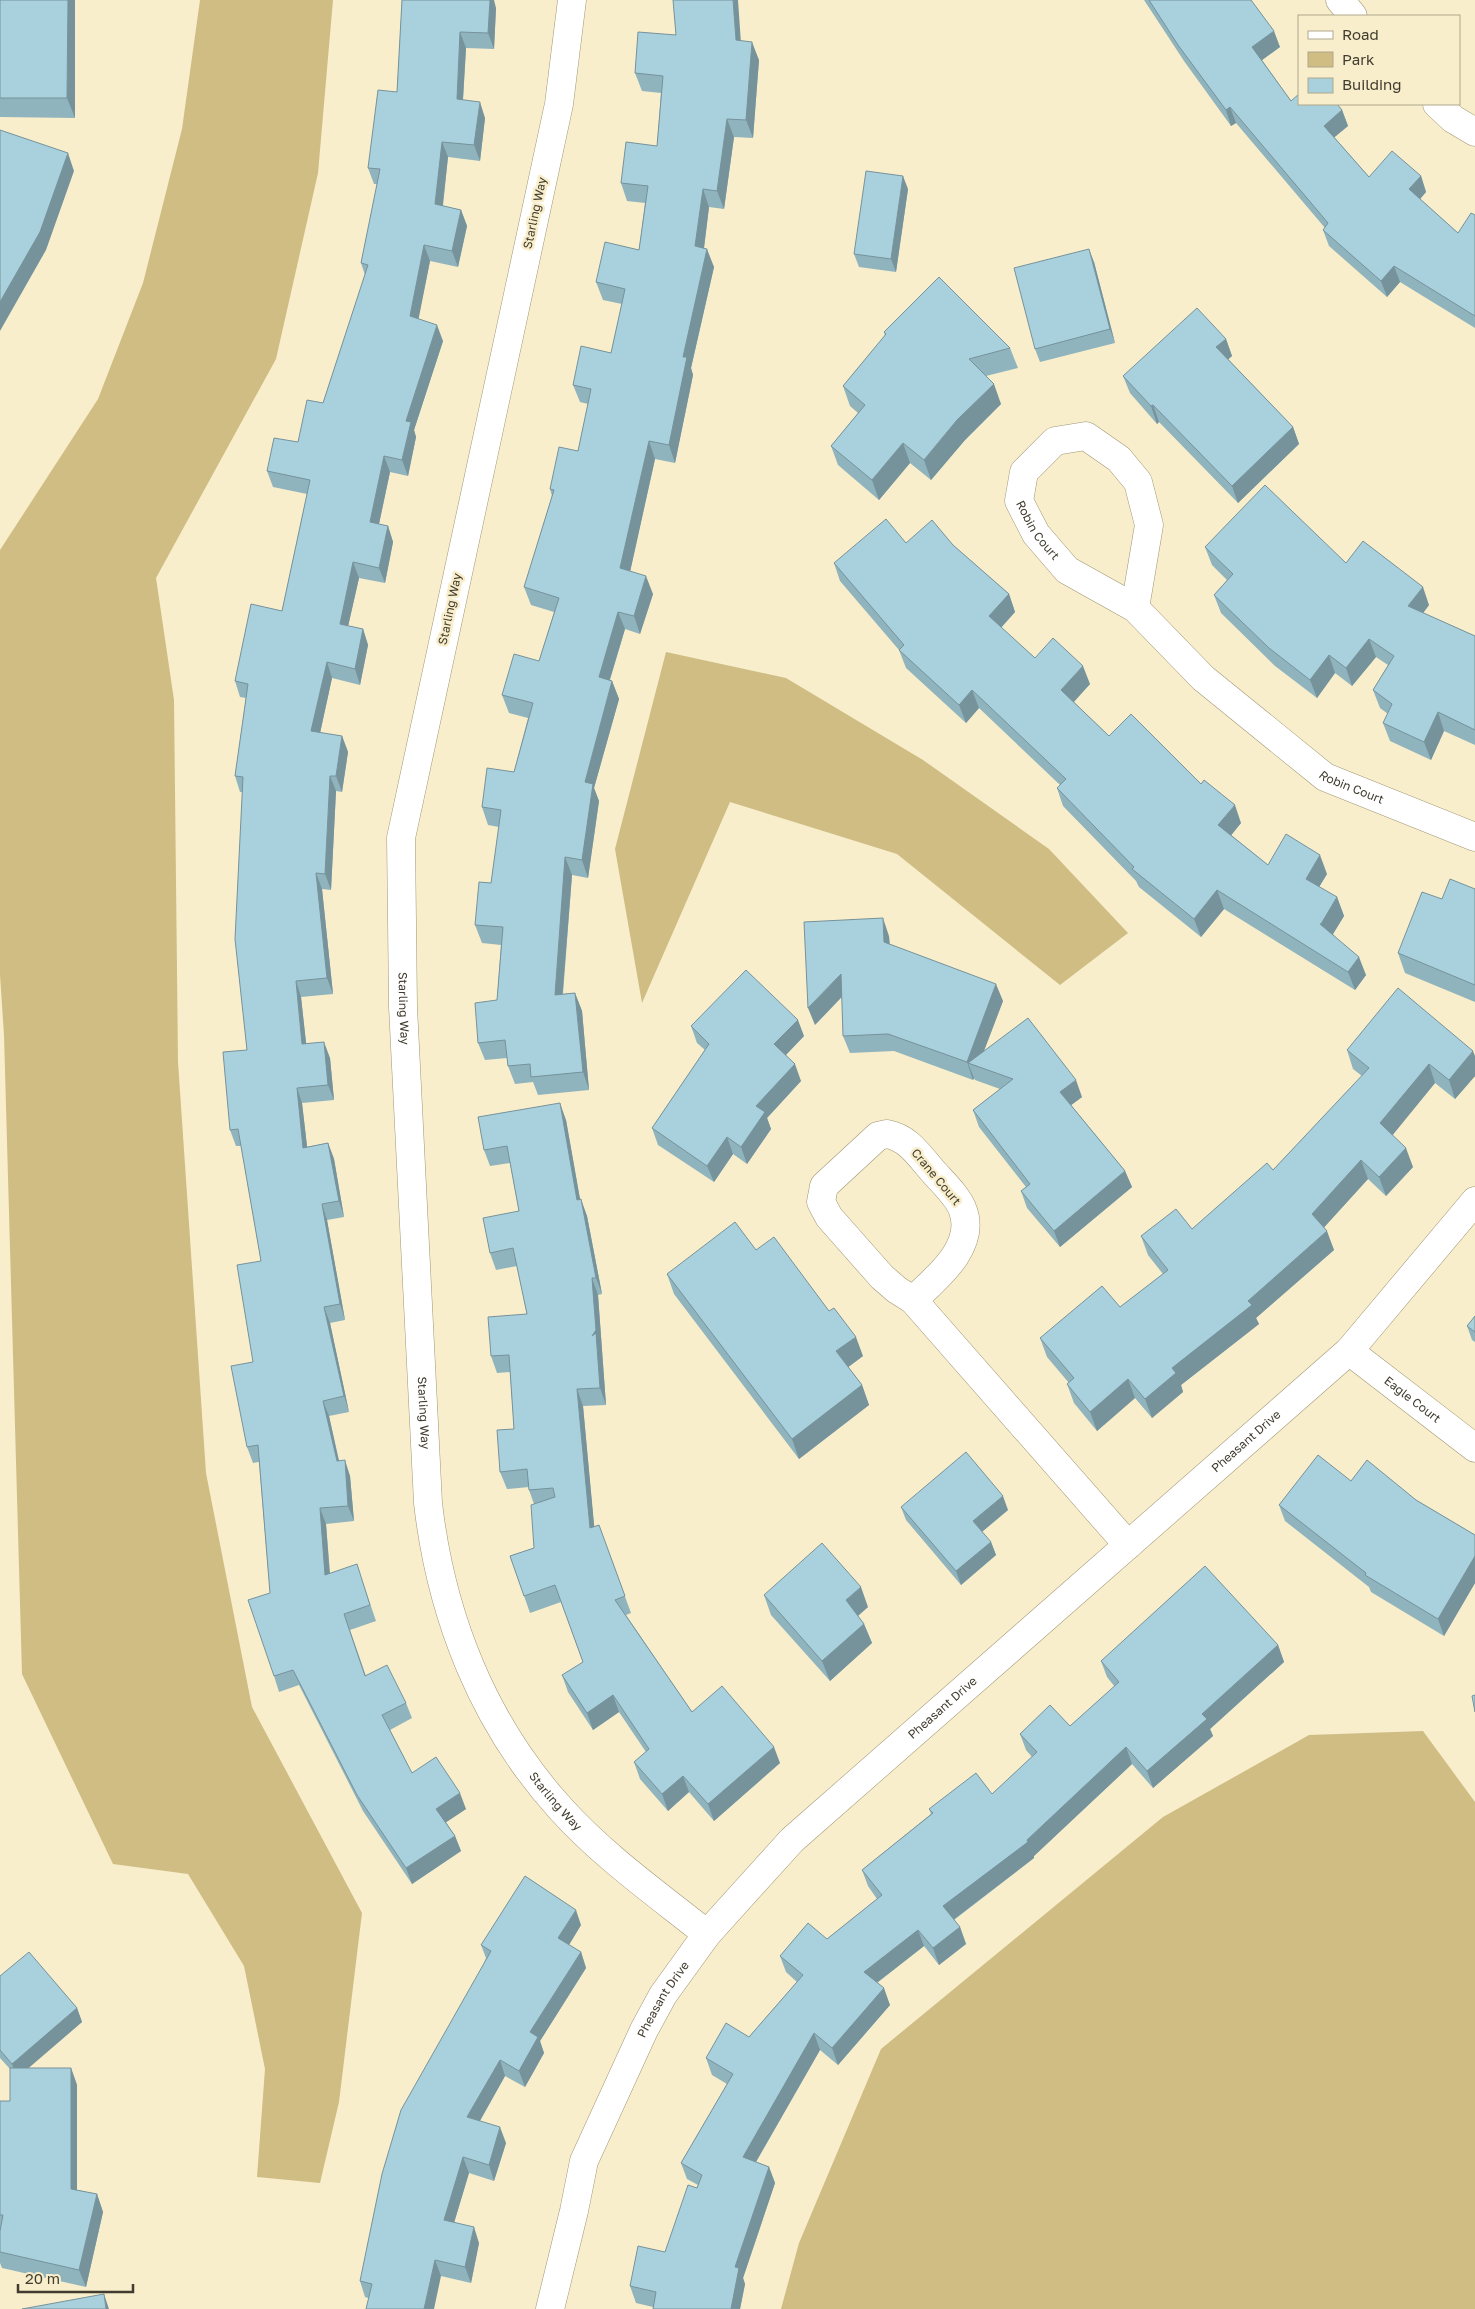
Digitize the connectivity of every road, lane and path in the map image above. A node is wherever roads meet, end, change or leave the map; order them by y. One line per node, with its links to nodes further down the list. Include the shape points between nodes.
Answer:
1 (572, 0): 13 (street, Starling Way, via 559,104 401,838 403,1007 428,1503 439,1577 451,1616 473,1673 504,1733 560,1809 634,1876)
2 (1340, 0): 3 (street)
3 (1352, 15)
4 (1438, 105): 5 (street)
5 (1475, 132)
6 (1135, 608): 6 (street, Robin Court, via 1149,525 1138,482 1119,459 1086,436 1055,441 1024,472 1018,501 1036,534 1066,570); 7 (street, Robin Court, via 1203,678 1325,777)
7 (1475, 836)
8 (1475, 1201): 10 (street, Pheasant Drive)
9 (913, 1300): 9 (street, Crane Court, via 953,1258 964,1240 965,1218 961,1206 912,1147 897,1136 888,1134 878,1136 824,1186 821,1202 829,1217 882,1277); 12 (street, Crane Court)
10 (1349, 1351): 11 (street, Eagle Court); 12 (street, Pheasant Drive)
11 (1475, 1448)
12 (1128, 1545): 13 (street, Pheasant Drive, via 792,1840)
13 (707, 1934): 14 (street, Pheasant Drive, via 663,1995 644,2030 584,2161)
14 (550, 2309)

